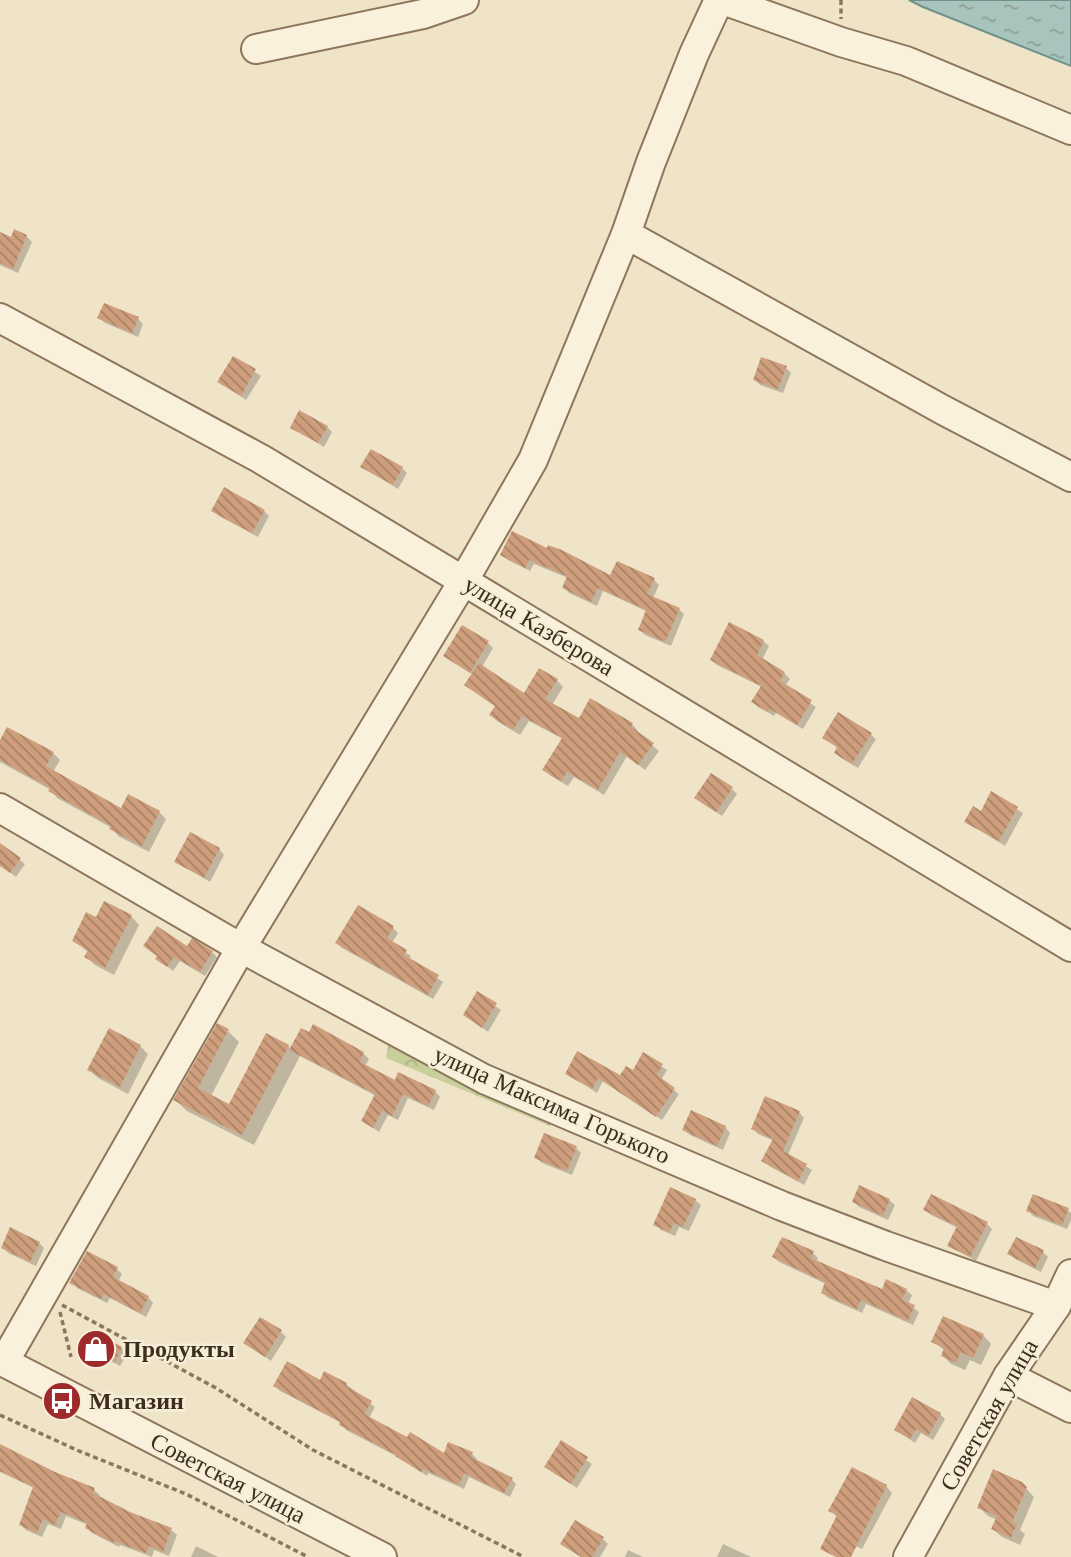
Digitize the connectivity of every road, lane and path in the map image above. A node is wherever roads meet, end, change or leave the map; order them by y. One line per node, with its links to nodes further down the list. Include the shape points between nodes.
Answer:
1 (464, 0): 3 (street, via 424,14)
2 (721, 0): 4 (street, via 906,61); 5 (street, via 694,54)
3 (256, 49)
4 (1071, 131)
5 (626, 234): 7 (street); 8 (street, via 533,460)
6 (0, 318): 8 (street, улица Казберова, via 261,459)
7 (1071, 477)
8 (464, 580): 10 (street, улица Казберова); 11 (street)
9 (0, 808): 11 (street, улица Максима Горького)
10 (1071, 947)
11 (241, 948): 13 (street, улица Максима Горького, via 484,1079 782,1206); 15 (street)
12 (1071, 1274): 13 (street, Советская улица)
13 (1056, 1306): 16 (street, Советская улица)
14 (71, 1357): 21 (path, via 57,1302 216,1388 313,1450)
15 (2, 1361): 20 (street, Советская улица)
16 (1008, 1376): 17 (street); 22 (street, Советская улица)
17 (1071, 1408)
18 (0, 1415): 19 (path, via 186,1494)
19 (308, 1557)
20 (382, 1557)
21 (524, 1557)
22 (908, 1557)

